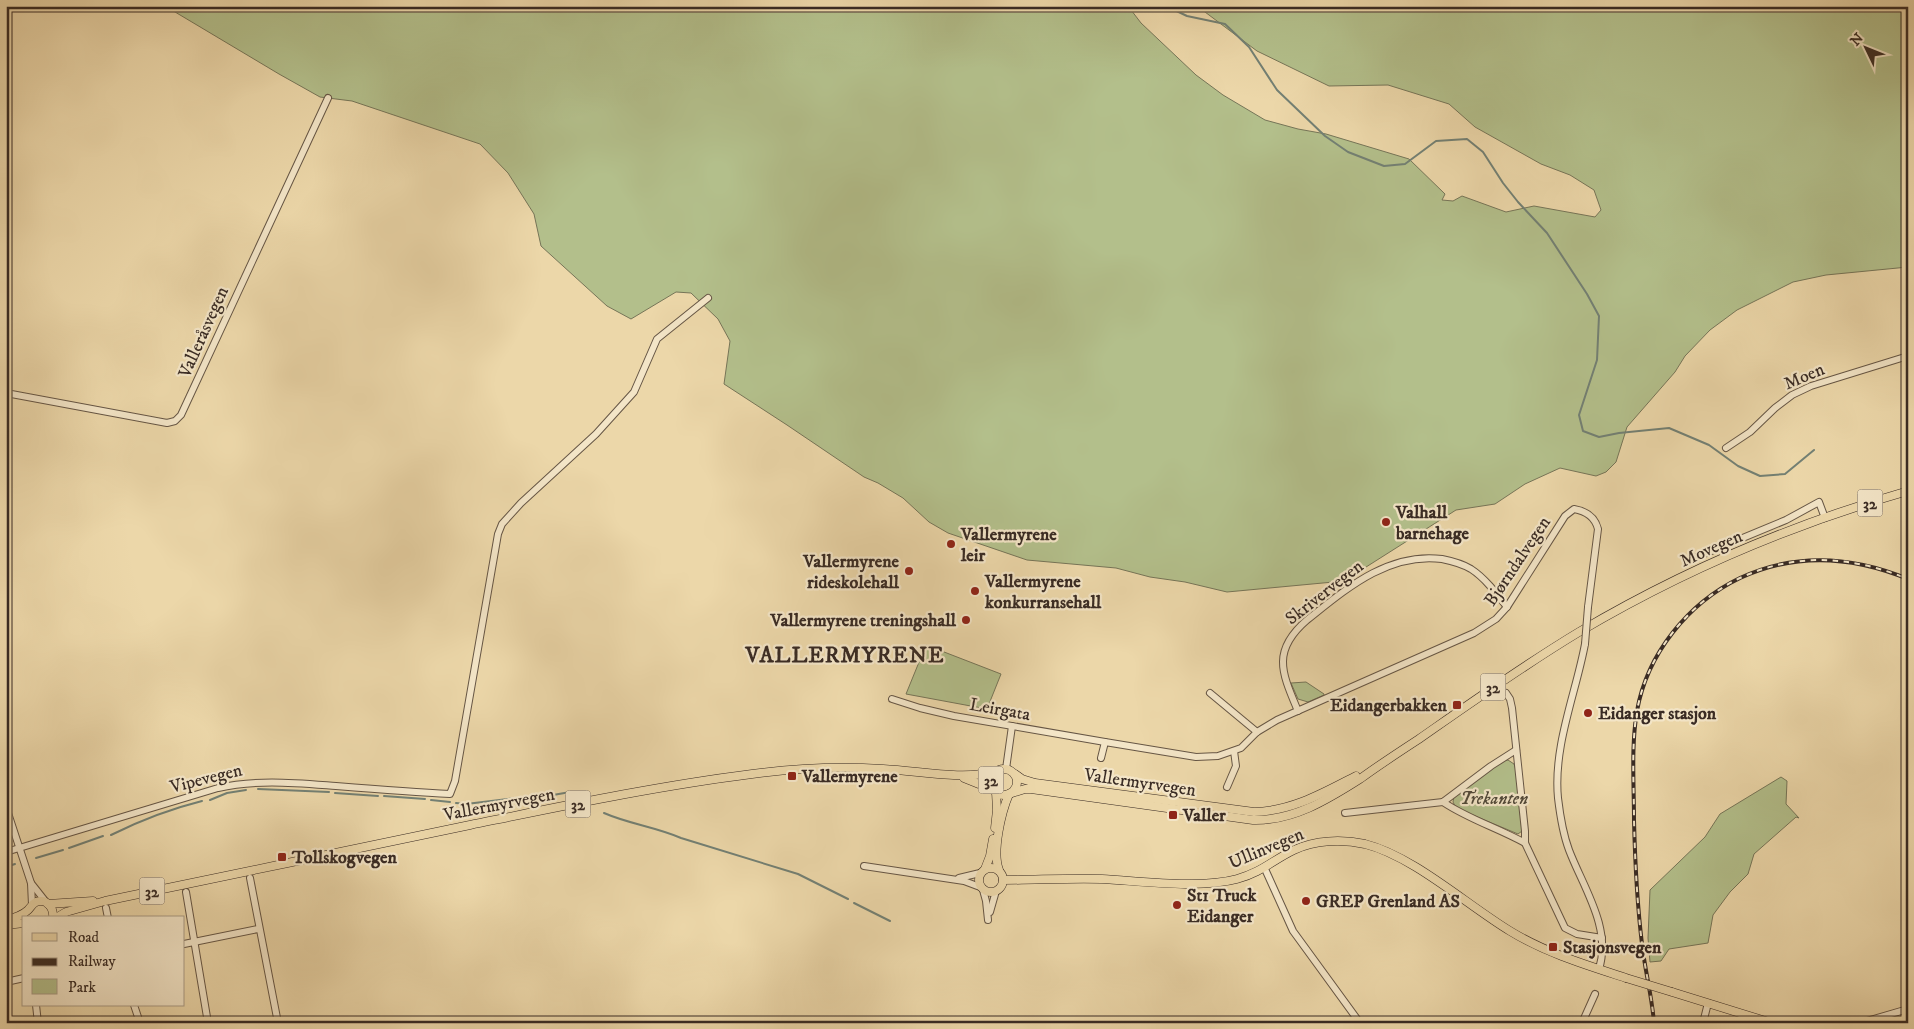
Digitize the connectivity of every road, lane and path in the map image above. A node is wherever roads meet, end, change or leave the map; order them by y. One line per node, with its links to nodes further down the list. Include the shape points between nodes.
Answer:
1 (328, 98): 4 (street, Valleråsvegen, via 182,415 167,423)
2 (708, 298): 32 (street, Vipevegen, via 657,339 634,392 596,434 502,524 455,782 450,794 297,783 240,783)
3 (1908, 356): 5 (street, Moen, via 1792,395 1750,432)
4 (6, 393)
5 (1726, 448)
6 (1908, 491): 7 (main road, Movegen / 32)
7 (1825, 518): 8 (street, Movegen, via 1819,502 1792,518); 20 (main road, Movegen / 32, via 1702,567 1614,613 1520,669)
8 (1692, 559)
9 (1507, 608): 13 (street, Bjørndalvegen, via 1466,638); 13 (street, Skrivervegen, via 1478,574 1457,562 1421,558 1370,573 1307,620 1287,642 1282,665); 55 (street, Bjørndalvegen, bridge, via 1565,516 1574,509 1591,516 1598,529 1585,644 1566,719 1558,796 1568,848)
10 (1210, 693): 15 (street)
11 (1506, 693): 17 (street, via 1512,708)
12 (892, 699): 14 (street, Leirgata, via 920,708)
13 (1298, 711): 15 (street)
14 (1012, 726): 16 (street, Leirgata); 21 (street)
15 (1257, 732): 18 (street)
16 (1105, 742): 18 (street, via 1196,757); 19 (street)
17 (1516, 750): 28 (street); 31 (street)
18 (1234, 751): 25 (street, via 1236,766)
19 (1101, 758)
20 (1376, 766): 23 (main road, Vallermyrvegen / 32, via 1300,803 1264,811 1227,809 1035,783); 27 (main road, Vallermyrvegen / 32, via 1313,806 1291,815 1260,820 1032,789)
21 (1006, 769): 22 (main road, Vallermyrvegen / 32); 23 (main road, Vallermyrvegen / 32)
22 (996, 772): 24 (main road, Vallermyrvegen / 32); 26 (main road, 32, via 991,780)
23 (1015, 774): 27 (main road, 32, via 1017,784)
24 (962, 777): 26 (main road, Vallermyrvegen / 32); 46 (main road, Vallermyrvegen / 32, via 847,768 751,774 543,810)
25 (1226, 787)
26 (995, 791): 27 (main road, Vallermyrvegen / 32, via 1002,795); 37 (main road, via 994,838)
27 (1010, 793): 36 (main road, via 1001,819 996,855)
28 (1443, 802): 30 (street); 31 (street)
29 (6, 807): 32 (street)
30 (1345, 813)
31 (1525, 843): 55 (street, via 1565,928 1577,934)
32 (20, 848): 33 (street, Vipevegen); 41 (street)
33 (6, 852)
34 (864, 866): 39 (street)
35 (1265, 869): 40 (main road, Ullinvegen, via 1235,880 1204,884 1100,879); 58 (main road, Ullinvegen, via 1294,850 1316,843 1343,841 1369,846 1404,861 1527,940); 70 (street, via 1293,930)
36 (999, 870): 37 (main road); 40 (main road)
37 (983, 871): 39 (street); 42 (main road, via 978,880)
38 (250, 878): 54 (street)
39 (952, 879): 42 (street)
40 (1003, 880): 43 (main road)
41 (31, 883): 45 (street); 47 (street)
42 (981, 888): 43 (main road); 43 (street, via 988,918)
43 (996, 891)
44 (186, 892): 56 (street)
45 (47, 903): 46 (main road, Vallermyrvegen / 32); 47 (main road, 32, via 37,902); 48 (main road, 32)
46 (105, 905): 49 (main road, Vallermyrvegen / 32); 50 (street)
47 (30, 911): 51 (main road, 32)
48 (54, 916)
49 (58, 916)
50 (108, 916)
51 (6, 920)
52 (22, 923): 53 (main road)
53 (6, 924)
54 (258, 930): 56 (street); 69 (street)
55 (1602, 938): 58 (street)
56 (194, 942): 57 (street); 68 (street)
57 (185, 944)
58 (1599, 970): 62 (main road, Ullinvegen, bridge)
59 (22, 978): 60 (street)
60 (6, 982)
61 (1595, 994): 71 (street)
62 (1708, 1003): 72 (street); 73 (main road)
63 (36, 1006): 66 (street)
64 (134, 1006): 67 (street)
65 (1908, 1009): 74 (street)
66 (38, 1023)
67 (140, 1023)
68 (208, 1023)
69 (278, 1023)
70 (1360, 1023)
71 (1582, 1023)
72 (1702, 1023)
73 (1772, 1023)
74 (1860, 1023)

